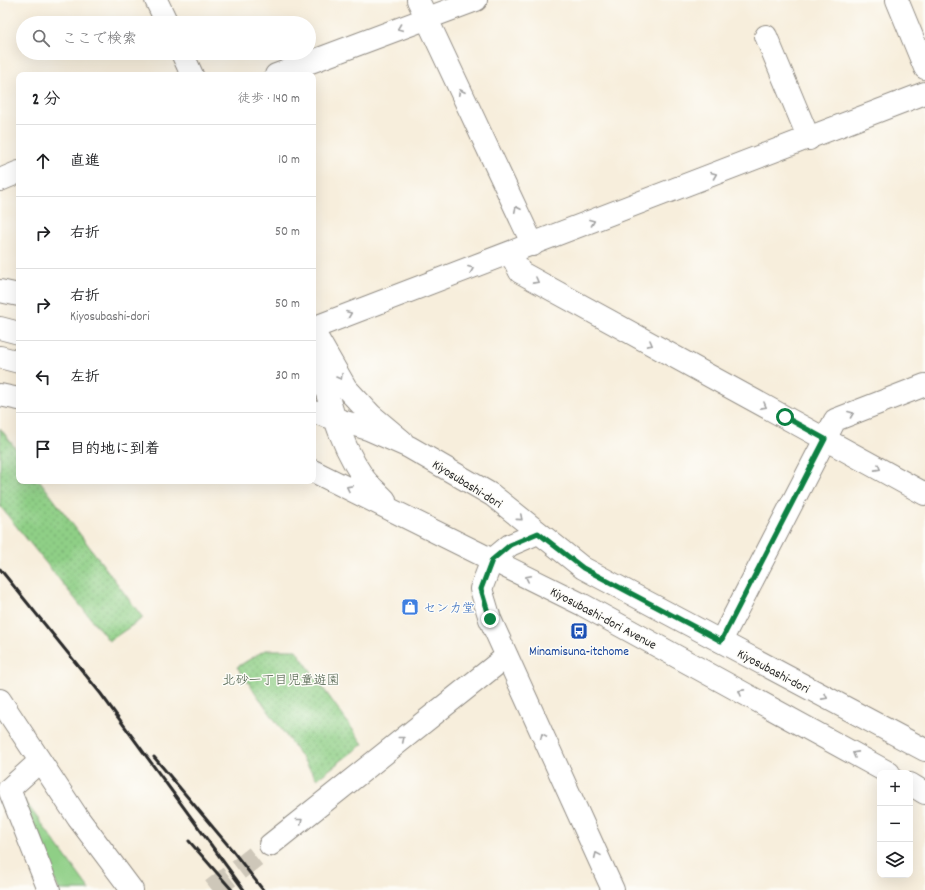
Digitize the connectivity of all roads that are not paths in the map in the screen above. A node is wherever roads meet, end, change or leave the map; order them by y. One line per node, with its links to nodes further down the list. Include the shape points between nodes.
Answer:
1 (156, 0): 5 (street)
2 (476, 0): 4 (street)
3 (897, 0): 10 (street)
4 (422, 9): 7 (street, one-way to 7); 17 (street, one-way to 4)
5 (164, 16)
6 (766, 36): 14 (street)
7 (316, 57)
8 (185, 60): 11 (street)
9 (309, 60): 12 (street, one-way to 12)
10 (925, 68)
11 (191, 72)
12 (283, 72)
13 (925, 93): 14 (street)
14 (808, 139): 17 (street, one-way to 14)
15 (16, 173): 16 (street)
16 (0, 180)
17 (532, 245): 18 (street)
18 (511, 254): 21 (street, one-way to 18); 33 (street, one-way to 33, via 520,272)
19 (0, 291): 20 (street)
20 (16, 294)
21 (316, 327)
22 (0, 328): 23 (street)
23 (16, 332)
24 (316, 337): 34 (street, one-way to 34, via 346,388 371,415)
25 (316, 347): 32 (street)
26 (0, 357): 27 (street)
27 (16, 361)
28 (925, 385): 33 (street, one-way to 28, via 835,420)
29 (0, 395): 30 (street)
30 (16, 398)
31 (316, 413): 32 (street, Kiyosubashi-dori)
32 (335, 419): 34 (street, Kiyosubashi-dori, via 368,429); 37 (street, via 348,450 364,478)
33 (825, 439): 36 (street, one-way to 36); 40 (street)
34 (409, 447): 38 (street, Kiyosubashi-dori, one-way to 38, via 492,495)
35 (316, 472): 37 (street, Kiyosubashi-dori Avenue, one-way to 35)
36 (925, 494)
37 (397, 512): 39 (street, Kiyosubashi-dori Avenue)
38 (538, 533): 39 (street, via 510,545); 40 (street, Kiyosubashi-dori, via 583,568)
39 (492, 560): 41 (street, via 481,589 490,619); 45 (street, Kiyosubashi-dori Avenue, one-way to 39, via 583,605)
40 (721, 641): 43 (street, Kiyosubashi-dori, one-way to 43)
41 (507, 656): 48 (street, one-way to 41); 49 (street, one-way to 41)
42 (0, 700): 44 (street)
43 (925, 750)
44 (40, 761): 50 (street, via 8,789); 51 (street, via 78,818)
45 (884, 770)
46 (913, 786): 47 (street)
47 (925, 792)
48 (270, 845)
49 (614, 889)
50 (49, 890)
51 (132, 890)

